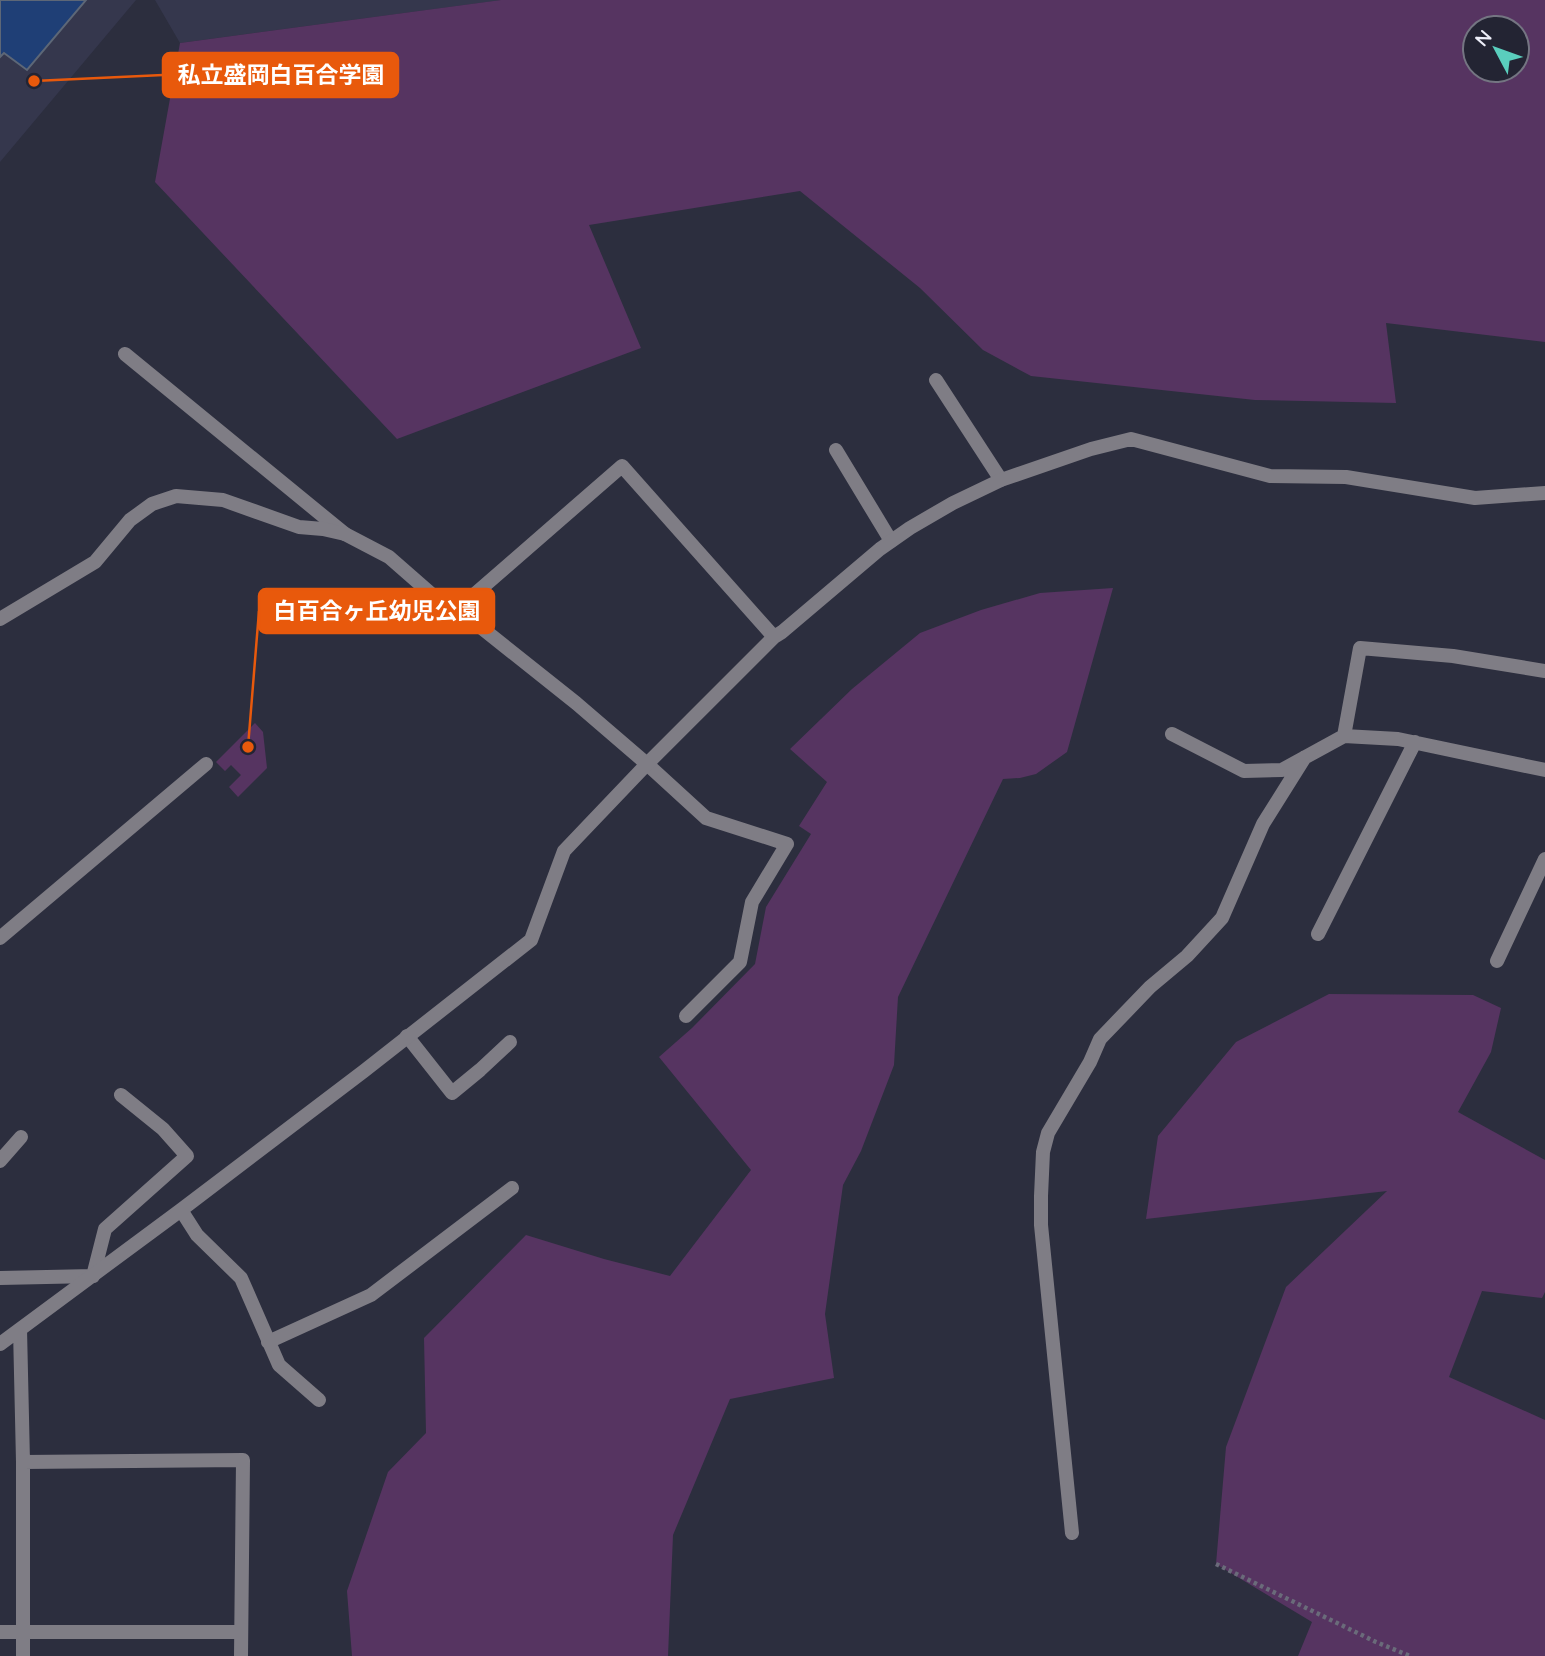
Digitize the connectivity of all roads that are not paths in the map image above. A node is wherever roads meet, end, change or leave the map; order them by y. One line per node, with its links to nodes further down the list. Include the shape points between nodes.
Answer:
1 (125, 354): 6 (street)
2 (936, 380): 4 (street)
3 (836, 450): 7 (street)
4 (1001, 480): 5 (street, via 1131,439 1270,476 1346,477 1475,498); 7 (street)
5 (1545, 493)
6 (345, 534): 8 (street, via 389,557); 9 (street, via 299,527 223,500 176,496 130,520 95,562)
7 (891, 541): 10 (street)
8 (453, 613): 10 (street, via 622,466); 17 (street, via 478,625)
9 (0, 620)
10 (774, 637): 17 (street)
11 (1545, 671): 13 (street, via 1453,656 1360,648)
12 (1172, 734): 15 (street, via 1244,771 1282,770)
13 (1344, 736): 14 (street); 15 (street)
14 (1415, 743): 18 (street); 20 (street)
15 (1305, 757): 38 (street, via 1263,824 1222,918 1100,1039 1048,1133 1043,1152 1041,1225)
16 (206, 764): 21 (street)
17 (647, 764): 23 (street, via 706,818 787,844 752,902 740,962); 24 (street, via 564,851 531,940)
18 (1545, 770)
19 (1545, 859): 22 (street)
20 (1318, 934)
21 (0, 938)
22 (1497, 961)
23 (686, 1016)
24 (407, 1037): 25 (street, via 452,1093); 30 (street)
25 (510, 1042)
26 (121, 1095): 31 (street, via 163,1129 187,1156 105,1229)
27 (22, 1137): 28 (street)
28 (0, 1161)
29 (512, 1188): 34 (street, via 370,1295)
30 (181, 1210): 31 (street); 34 (street, via 197,1235 241,1278)
31 (93, 1276): 32 (street); 33 (street)
32 (0, 1278)
33 (20, 1329): 35 (street); 37 (street)
34 (268, 1342): 36 (street, via 279,1365)
35 (0, 1344)
36 (319, 1400)
37 (23, 1462): 40 (street); 41 (street, via 243,1460)
38 (1072, 1533)
39 (0, 1632): 40 (street)
40 (23, 1632): 41 (street); 42 (street)
41 (241, 1632): 43 (street)
42 (23, 1656)
43 (241, 1656)

